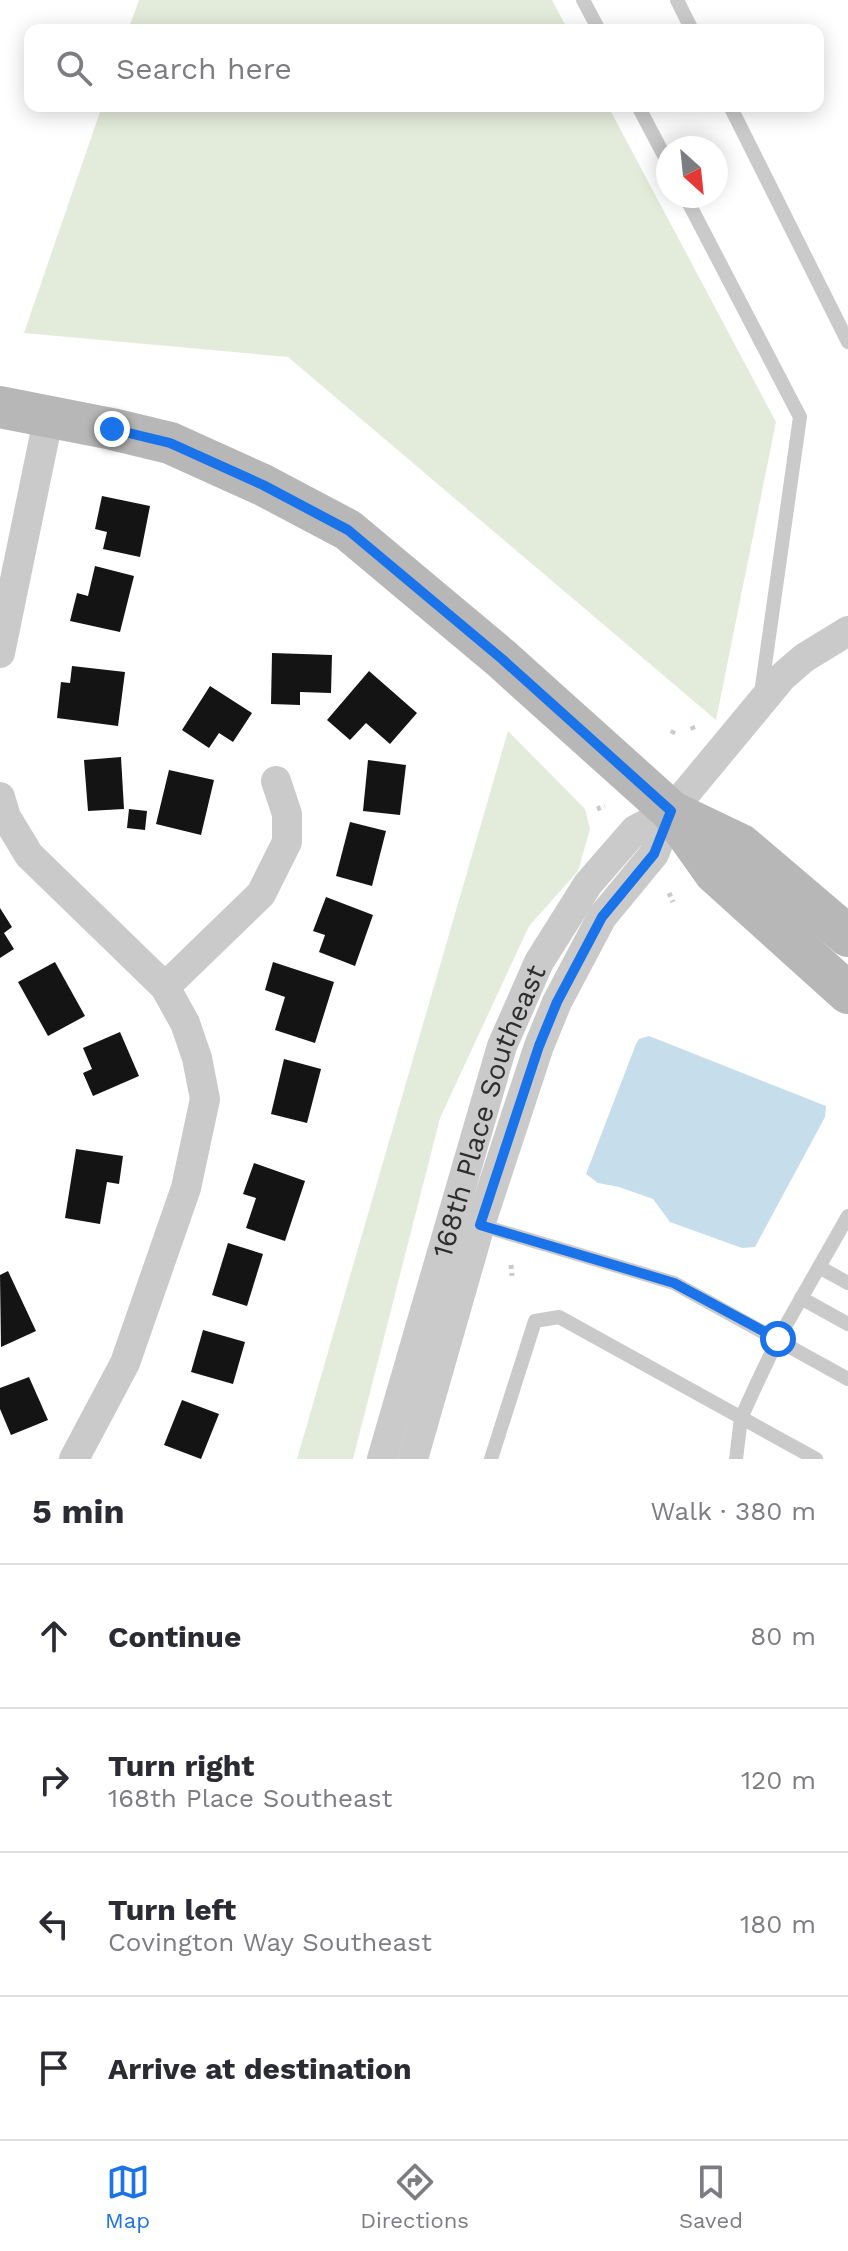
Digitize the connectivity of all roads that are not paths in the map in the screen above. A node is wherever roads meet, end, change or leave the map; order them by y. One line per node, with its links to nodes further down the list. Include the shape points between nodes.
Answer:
1 (583, 0): 3 (lane)
2 (677, 0): 4 (lane)
3 (596, 24)
4 (689, 24)
5 (641, 112): 7 (lane)
6 (733, 112): 9 (lane)
7 (656, 140)
8 (691, 208): 14 (lane, via 800,417)
9 (848, 342)
10 (0, 407): 11 (street)
11 (49, 415): 13 (street); 17 (street, via 170,443 348,530)
12 (848, 631): 14 (street, 168th Place Southeast, via 804,658)
13 (0, 653)
14 (759, 705): 17 (street, 168th Place Southeast)
15 (276, 781): 19 (street, via 287,814 287,842 261,894)
16 (0, 797): 19 (street, via 29,855)
17 (671, 811): 18 (street, via 741,845); 20 (street, via 715,873); 22 (street, 168th Place Southeast, via 654,854 602,917 557,1002); 32 (street, 168th Place Southeast, via 635,830 588,884 524,995 502,1046)
18 (848, 936)
19 (165, 987): 31 (street, via 185,1023 205,1099 186,1188 125,1363)
20 (848, 993)
21 (848, 1216): 23 (lane)
22 (480, 1225): 28 (lane, via 674,1283); 33 (street, 168th Place Southeast)
23 (843, 1236): 24 (lane)
24 (819, 1267): 25 (lane); 26 (lane)
25 (848, 1283)
26 (801, 1298): 27 (lane); 28 (lane)
27 (848, 1324)
28 (778, 1339): 29 (lane); 30 (lane)
29 (848, 1379)
30 (741, 1418): 34 (lane, via 559,1317 535,1321); 35 (lane); 36 (lane)
31 (74, 1459)
32 (382, 1459)
33 (413, 1459)
34 (491, 1459)
35 (736, 1459)
36 (816, 1459)

